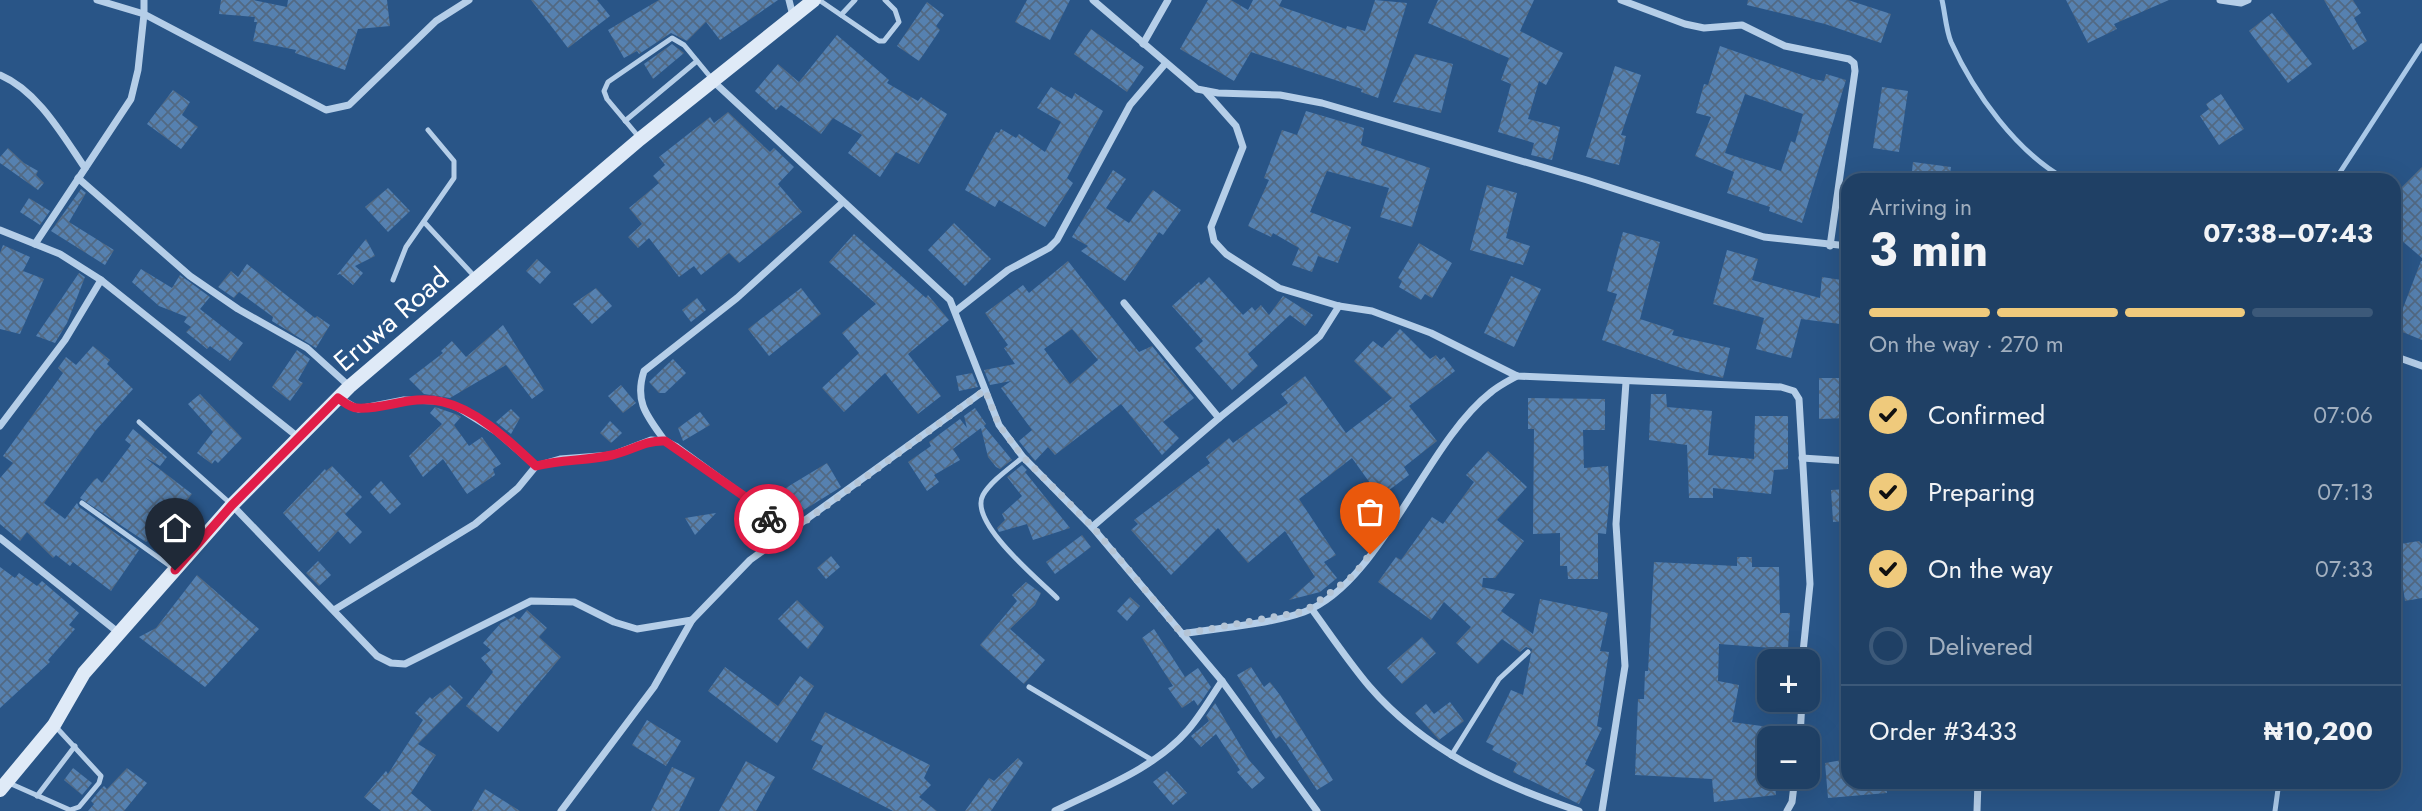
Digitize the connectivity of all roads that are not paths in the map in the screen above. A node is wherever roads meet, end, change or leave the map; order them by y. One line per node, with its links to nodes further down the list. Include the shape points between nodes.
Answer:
1 (97, 0): 14 (street)
2 (144, 0): 14 (street)
3 (470, 0): 14 (street, via 436,21 349,104 326,110)
4 (789, 0): 16 (street)
5 (814, 0): 16 (main road, Eruwa Road)
6 (819, 0): 15 (lane)
7 (855, 0): 15 (lane)
8 (886, 0): 15 (lane, via 899,22 884,41)
9 (1093, 0): 17 (street)
10 (1168, 0): 17 (street)
11 (1621, 0): 32 (street, via 1704,28 1742,25 1785,46 1854,63)
12 (2220, 0): 13 (street)
13 (2248, 0)
14 (144, 13): 26 (street, via 131,99)
15 (841, 15)
16 (794, 16): 21 (main road, Eruwa Road)
17 (1143, 44): 19 (street)
18 (697, 61): 21 (lane); 23 (lane); 23 (lane, via 678,40 667,39 608,82 607,99)
19 (1165, 64): 22 (street); 39 (street, via 1130,105 1057,240 1008,270)
20 (0, 75): 26 (street, via 28,95 51,120)
21 (714, 82): 25 (main road, Eruwa Road); 28 (street)
22 (1205, 91): 32 (street, via 1280,95 1322,103 1764,237); 38 (street, via 1236,126 1243,147 1211,227 1214,240 1226,254 1279,288)
23 (625, 121): 25 (lane)
24 (428, 130): 29 (lane, via 445,148 455,169 454,178)
25 (640, 139): 34 (main road, Eruwa Road)
26 (85, 168): 27 (street)
27 (78, 178): 31 (street); 45 (street, via 190,276 307,348)
28 (843, 202): 39 (street); 52 (street, via 737,298 644,371 639,389 645,413)
29 (424, 222): 34 (lane); 36 (lane)
30 (0, 230): 31 (street)
31 (35, 244): 35 (street)
32 (1830, 246): 33 (street)
33 (1841, 246)
34 (476, 278): 45 (main road, Eruwa Road)
35 (101, 280): 50 (street, via 65,340); 51 (street)
36 (393, 280)
37 (1124, 303): 48 (street)
38 (1339, 306): 43 (street, via 1372,312 1431,333); 48 (street, via 1320,336)
39 (957, 310): 46 (street)
40 (2401, 358): 41 (street)
41 (2422, 366): 42 (street)
42 (2422, 374)
43 (1517, 376): 44 (street); 64 (street, via 1489,394 1460,425 1354,575)
44 (1626, 383): 54 (street, via 1794,391 1799,399); 85 (street, via 1616,524 1625,666)
45 (349, 387): 47 (main road, Eruwa Road)
46 (985, 390): 53 (street, via 999,425); 60 (street)
47 (338, 398): 51 (main road, Eruwa Road); 56 (street, via 358,409 404,400 441,401 497,432)
48 (1219, 418): 59 (street)
49 (139, 422): 58 (lane)
50 (0, 426)
51 (299, 437): 58 (main road, Eruwa Road)
52 (665, 441): 56 (street, via 651,440 612,455); 60 (street, via 751,501)
53 (1023, 457): 59 (street); 63 (lane, via 982,496 980,508 990,530)
54 (1802, 458): 55 (street); 69 (street, via 1810,584)
55 (1841, 461)
56 (536, 466): 65 (street, via 518,488 475,524)
57 (82, 503): 62 (lane)
58 (232, 505): 62 (main road, Eruwa Road); 65 (street)
59 (1093, 527): 68 (street)
60 (785, 536): 66 (street, via 750,560)
61 (0, 538): 67 (street)
62 (175, 570): 67 (main road, Eruwa Road)
63 (1057, 598)
64 (1311, 608): 68 (street); 75 (street, via 1368,685 1401,719)
65 (334, 610): 66 (street, via 377,656 398,663 531,601 574,602 637,629)
66 (692, 620): 81 (street, via 654,687)
67 (120, 633): 73 (main road, Eruwa Road, via 84,673)
68 (1182, 634): 71 (street)
69 (1803, 649)
70 (1528, 652): 75 (lane, via 1499,679)
71 (1222, 681): 76 (street, via 1189,730); 83 (street)
72 (1029, 687): 76 (lane)
73 (54, 724): 74 (lane); 77 (main road, Eruwa Road)
74 (75, 746): 80 (lane); 80 (lane, via 100,772 99,783 74,810)
75 (1451, 756): 84 (street)
76 (1152, 760): 82 (street)
77 (5, 786): 80 (lane)
78 (1794, 789): 86 (street)
79 (1978, 789): 87 (street)
80 (37, 796)
81 (561, 811)
82 (1055, 811)
83 (1317, 811)
84 (1579, 811)
85 (1602, 811)
86 (1787, 811)
87 (1977, 811)

